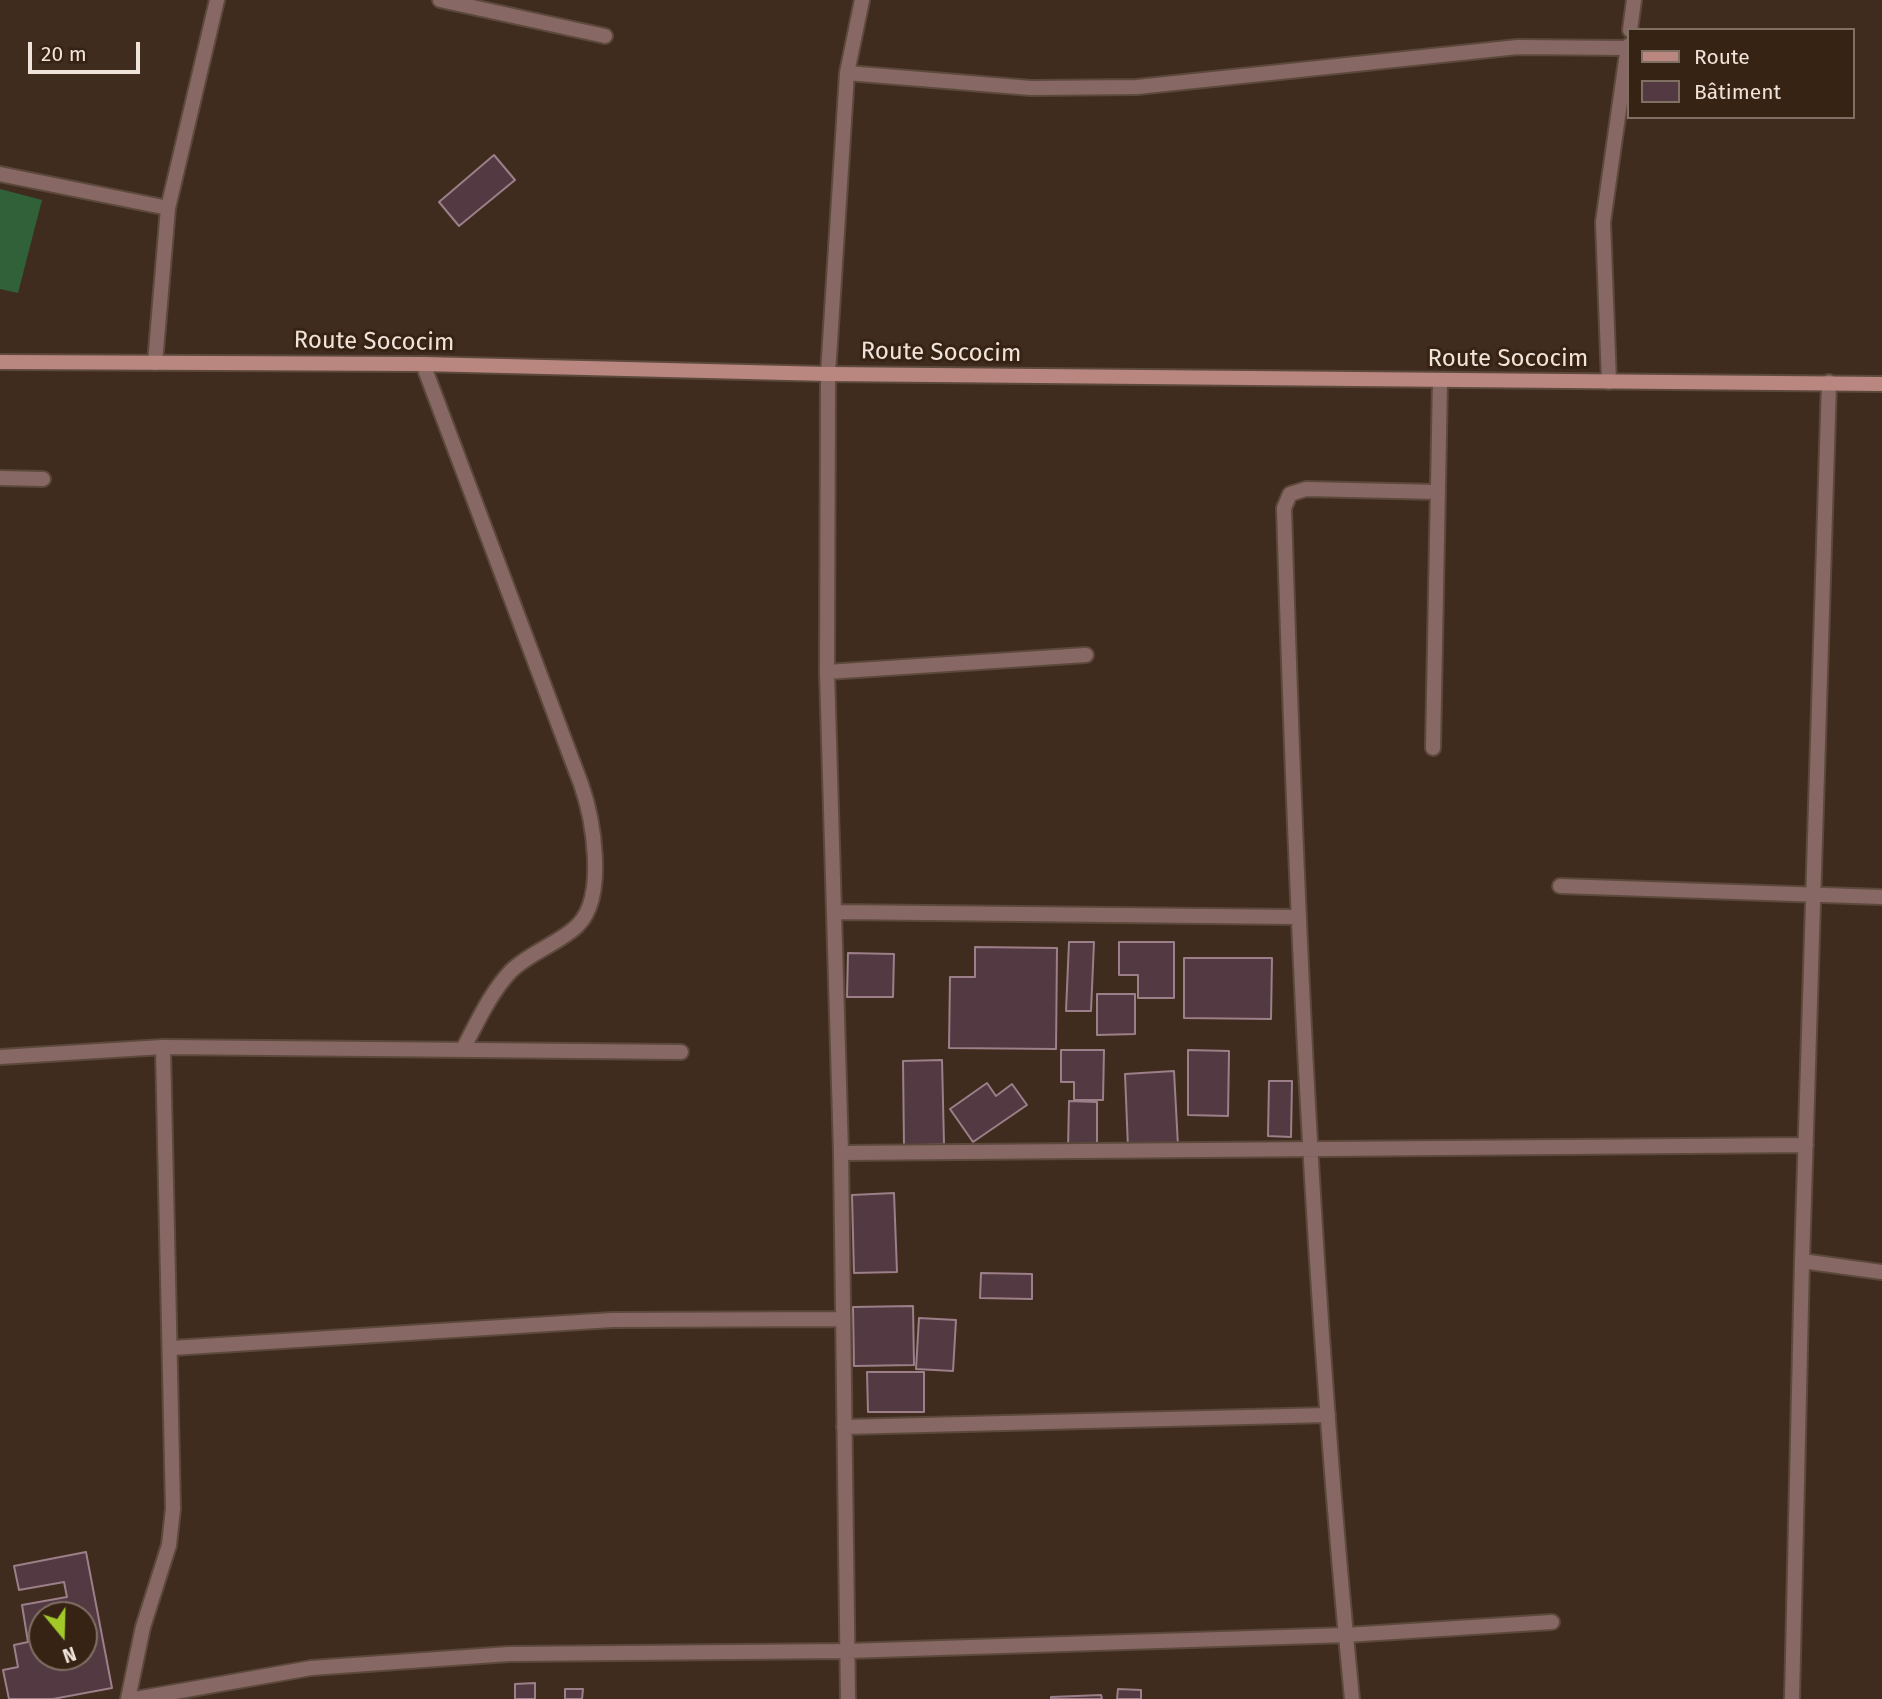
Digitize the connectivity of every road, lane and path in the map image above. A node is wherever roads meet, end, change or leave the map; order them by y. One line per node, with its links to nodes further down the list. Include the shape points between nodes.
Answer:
1 (217, 0): 11 (street)
2 (440, 0): 6 (street)
3 (863, 0): 9 (street)
4 (1634, 0): 5 (street)
5 (1630, 28)
6 (605, 36)
7 (1626, 47): 9 (street, via 1518,47 1137,88 1031,88)
8 (1626, 61): 17 (street, via 1603,222)
9 (847, 73): 15 (street)
10 (0, 174): 11 (street)
11 (168, 208): 13 (street)
12 (0, 362): 13 (street, Route Sococim)
13 (155, 363): 14 (street, Route Sococim)
14 (423, 364): 15 (street, Route Sococim); 32 (street, via 592,814 595,857 590,904 579,925 512,971 490,999)
15 (828, 374): 16 (street, Route Sococim); 24 (street)
16 (1440, 381): 17 (street, Route Sococim); 22 (street)
17 (1609, 382): 18 (street, Route Sococim)
18 (1829, 382): 19 (street, Route Sococim); 27 (street)
19 (1882, 384)
20 (0, 478): 21 (street)
21 (43, 479)
22 (1438, 492): 25 (street); 30 (street, via 1306,489 1290,494 1284,508)
23 (1086, 654): 24 (street)
24 (827, 671): 29 (street)
25 (1433, 748)
26 (1560, 886): 27 (street)
27 (1813, 895): 28 (street); 35 (street)
28 (1882, 897)
29 (836, 912): 30 (street); 37 (street)
30 (1297, 917): 36 (street)
31 (163, 1047): 32 (street); 34 (street); 41 (street)
32 (463, 1049): 33 (street)
33 (681, 1052)
34 (0, 1056)
35 (1806, 1145): 36 (street); 38 (street)
36 (1311, 1152): 37 (street); 42 (street)
37 (841, 1153): 40 (street)
38 (1802, 1261): 39 (street); 51 (street)
39 (1882, 1272)
40 (842, 1320): 41 (street, via 612,1320); 43 (street)
41 (172, 1348): 47 (street, via 169,1545 143,1627)
42 (1328, 1415): 43 (street); 45 (street)
43 (844, 1427): 46 (street)
44 (1552, 1622): 45 (street)
45 (1346, 1635): 46 (street); 50 (street)
46 (847, 1651): 48 (street, via 509,1654 311,1668); 49 (street)
47 (128, 1699)
48 (135, 1699)
49 (848, 1699)
50 (1352, 1699)
51 (1792, 1699)

